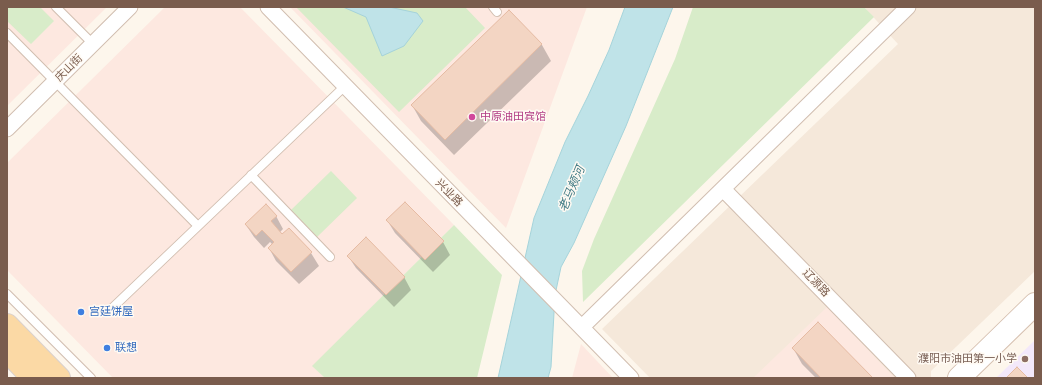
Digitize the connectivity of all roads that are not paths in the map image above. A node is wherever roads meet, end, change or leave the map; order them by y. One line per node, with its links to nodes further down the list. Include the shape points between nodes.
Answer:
1 (56, 7): 6 (lane)
2 (130, 7): 6 (street, 庆山街)
3 (268, 7): 8 (street, 兴业路)
4 (908, 7): 11 (street)
5 (7, 32): 7 (lane)
6 (93, 44): 7 (street, 庆山街)
7 (56, 81): 9 (street, 庆山街); 12 (lane)
8 (345, 86): 10 (lane); 18 (street, 兴业路)
9 (7, 129)
10 (252, 175): 12 (lane); 13 (lane)
11 (723, 189): 18 (street); 24 (street, 辽源路)
12 (198, 226): 16 (lane)
13 (330, 257)
14 (7, 294): 22 (lane)
15 (1035, 304): 25 (street)
16 (108, 312)
17 (7, 325): 21 (main road)
18 (582, 327): 23 (street, 兴业路)
19 (7, 351): 20 (main road)
20 (33, 378)
21 (59, 378)
22 (91, 378)
23 (631, 378)
24 (908, 378)
25 (959, 378)

